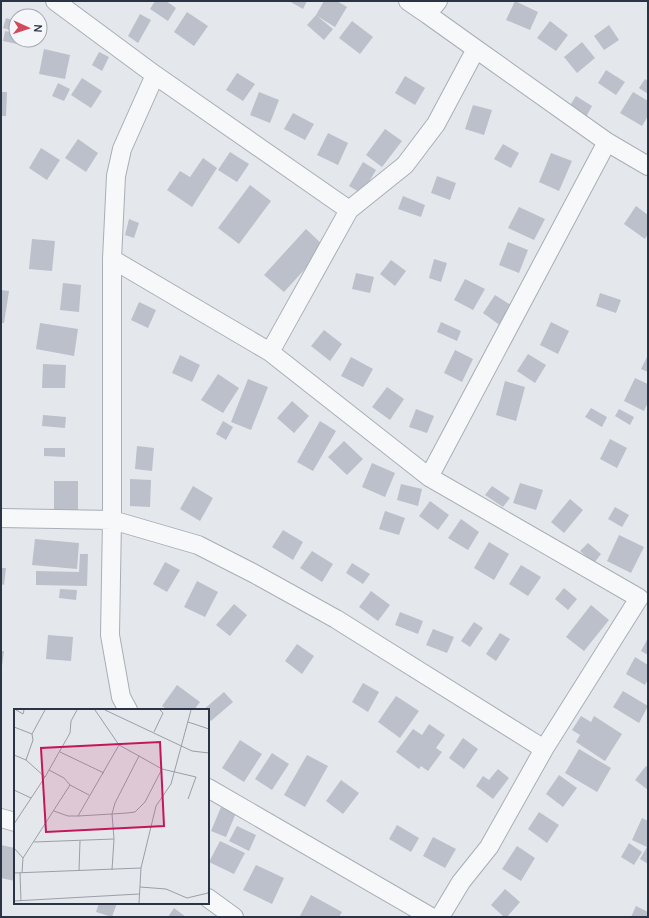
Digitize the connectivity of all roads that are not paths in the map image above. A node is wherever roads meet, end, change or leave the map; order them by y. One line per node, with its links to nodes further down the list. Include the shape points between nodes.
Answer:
1 (55, 1): 5 (street)
2 (408, 1): 3 (street)
3 (432, 8): 4 (street)
4 (476, 49): 6 (street); 8 (street, via 436,124 405,165)
5 (155, 75): 8 (street); 9 (street, via 122,149 116,176)
6 (607, 142): 7 (street); 11 (street)
7 (648, 166)
8 (349, 210): 10 (street)
9 (112, 259): 10 (street); 13 (street)
10 (270, 352): 11 (street)
11 (429, 477): 14 (street)
12 (1, 518): 13 (street)
13 (112, 520): 15 (street, via 110,635 121,698); 16 (street, via 198,545 254,573 336,619)
14 (643, 596): 16 (street)
15 (127, 709)
16 (544, 749): 23 (street, via 489,847 462,882)
17 (209, 789): 22 (street)
18 (1, 818): 19 (street)
19 (14, 822)
20 (209, 899): 21 (street)
21 (234, 917)
22 (431, 917)
23 (440, 917)

